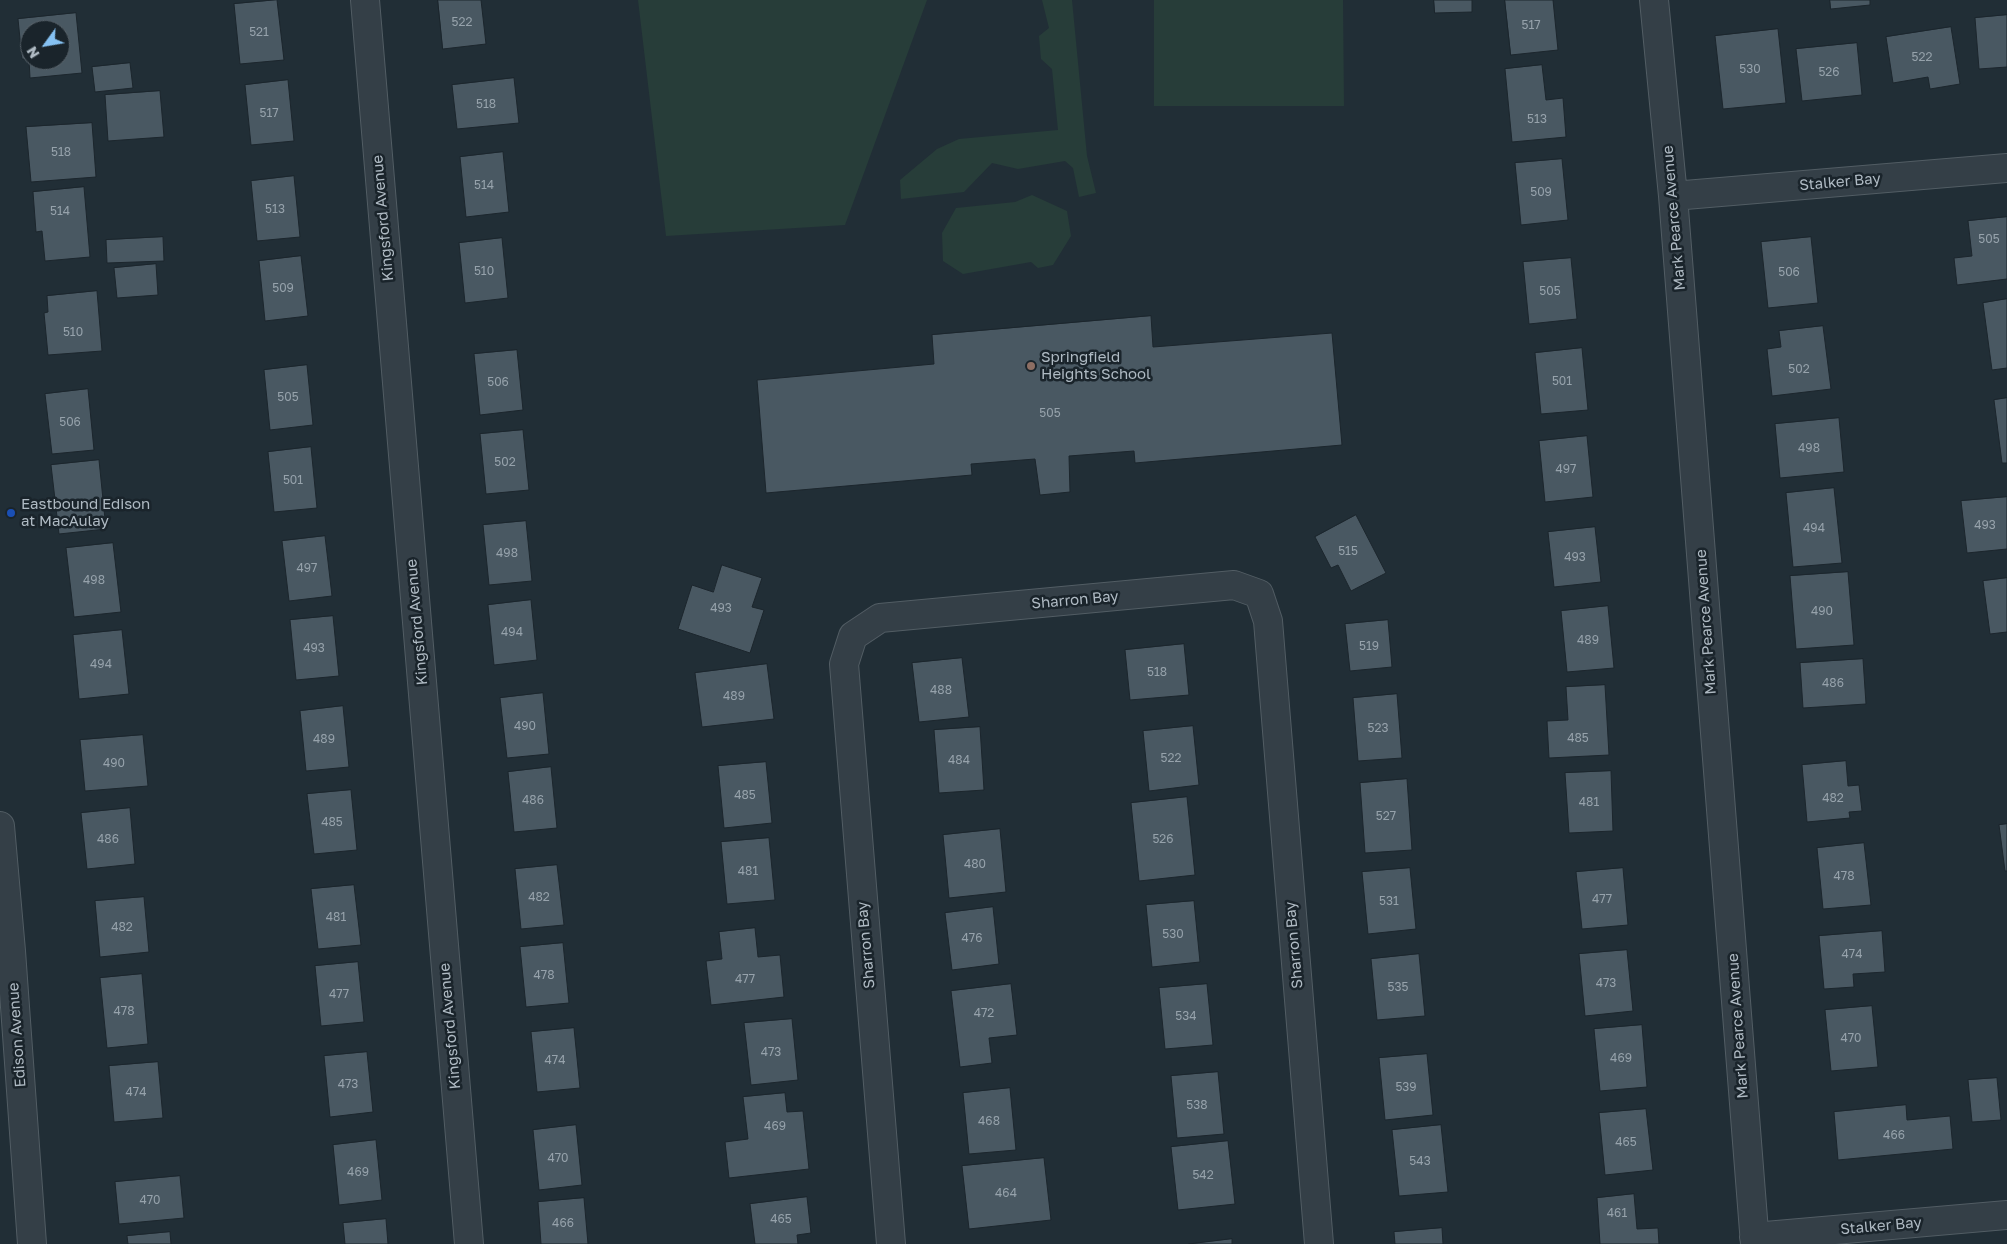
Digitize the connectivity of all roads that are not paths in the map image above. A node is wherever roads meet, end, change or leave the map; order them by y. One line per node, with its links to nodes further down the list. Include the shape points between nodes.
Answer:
1 (365, 0): 10 (street, Kingsford Avenue)
2 (1654, 0): 4 (street, Mark Pearce Avenue)
3 (2007, 168): 4 (street, Stalker Bay)
4 (1673, 196): 8 (street, Mark Pearce Avenue)
5 (0, 826): 6 (street, Edison Avenue)
6 (6, 952): 9 (street, Edison Avenue)
7 (2007, 1215): 8 (street, Stalker Bay)
8 (1755, 1241)
9 (32, 1244)
10 (469, 1244)
11 (891, 1244): 12 (street, Sharron Bay, via 844,664 853,636 880,618 1234,585 1259,594 1268,621)
12 (1319, 1244)

